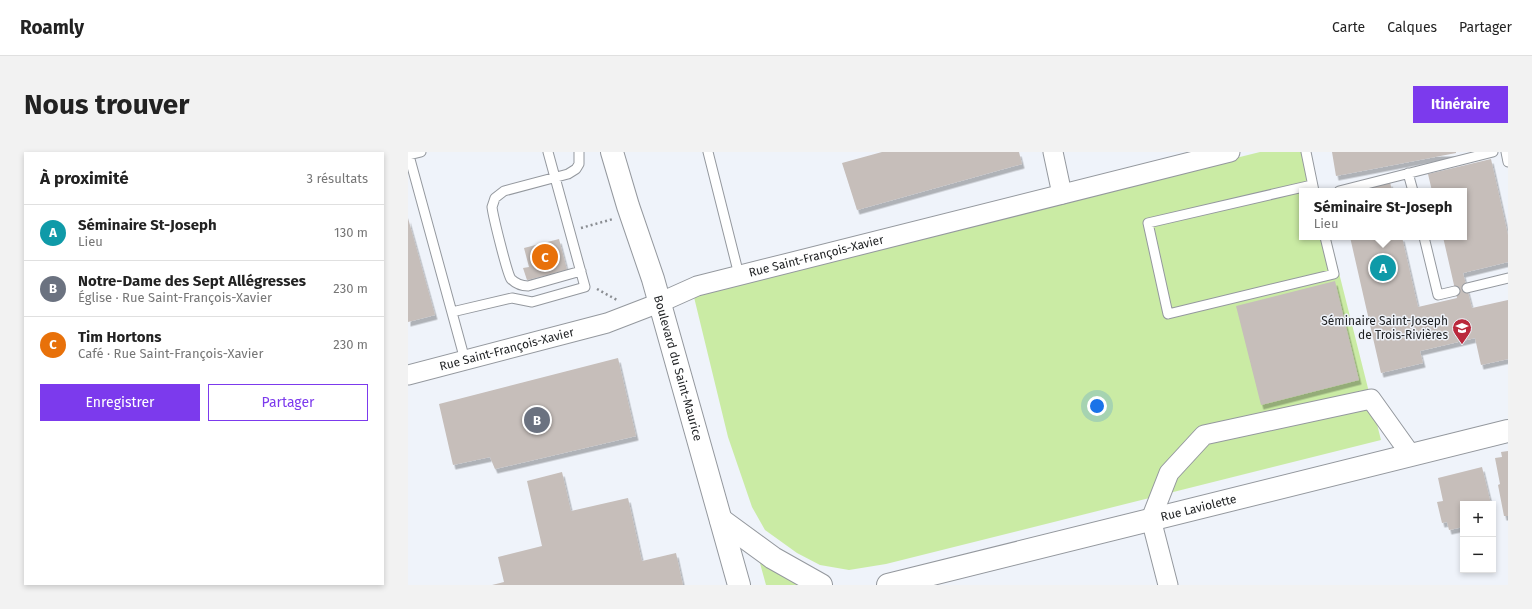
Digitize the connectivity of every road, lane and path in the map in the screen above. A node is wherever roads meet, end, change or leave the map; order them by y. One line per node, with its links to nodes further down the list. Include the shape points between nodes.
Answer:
1 (421, 152): 11 (lane)
2 (548, 152): 14 (lane)
3 (579, 152): 14 (lane, via 580,161 576,169)
4 (612, 152): 20 (main road, Boulevard du Saint-Maurice)
5 (708, 152): 25 (lane)
6 (1053, 152): 19 (street)
7 (1230, 152): 19 (street, Rue Saint-François-Xavier)
8 (1306, 152): 15 (lane)
9 (1493, 152): 13 (lane)
10 (1506, 152): 12 (lane)
11 (409, 154): 30 (lane)
12 (1508, 162)
13 (1408, 174): 16 (lane); 17 (lane)
14 (555, 177): 21 (lane); 24 (lane, via 504,191 495,198 492,210 508,273 515,282 525,286)
15 (1313, 188)
16 (1351, 188)
17 (1412, 188)
18 (1299, 191): 22 (lane, via 1148,223 1168,314 1334,274)
19 (1062, 194): 25 (street, Rue Saint-François-Xavier)
20 (631, 214): 21 (path); 29 (main road, Boulevard du Saint-Maurice)
21 (570, 231): 24 (lane)
22 (1326, 240)
23 (1425, 240): 28 (lane, via 1438,295)
24 (581, 271): 30 (lane, via 585,287 532,302 512,298)
25 (739, 275): 29 (street, Rue Saint-François-Xavier, via 697,286)
26 (1508, 278): 27 (lane)
27 (1467, 288)
28 (1455, 291)
29 (659, 303): 31 (street, Rue Saint-François-Xavier, via 607,323); 36 (main road, Boulevard du Saint-Maurice)
30 (452, 312): 31 (lane)
31 (465, 360): 32 (street, Rue Saint-François-Xavier)
32 (408, 375)
33 (1508, 431): 34 (main road, Rue Laviolette)
34 (1411, 455): 35 (main road, Rue Laviolette); 35 (street, via 1371,399 1204,435 1169,473)
35 (1151, 519): 39 (main road, Rue Laviolette); 40 (street)
36 (721, 520): 37 (main road, Boulevard du Saint-Maurice); 38 (main road, via 773,558)
37 (738, 585)
38 (821, 585)
39 (888, 585)
40 (1168, 585)

